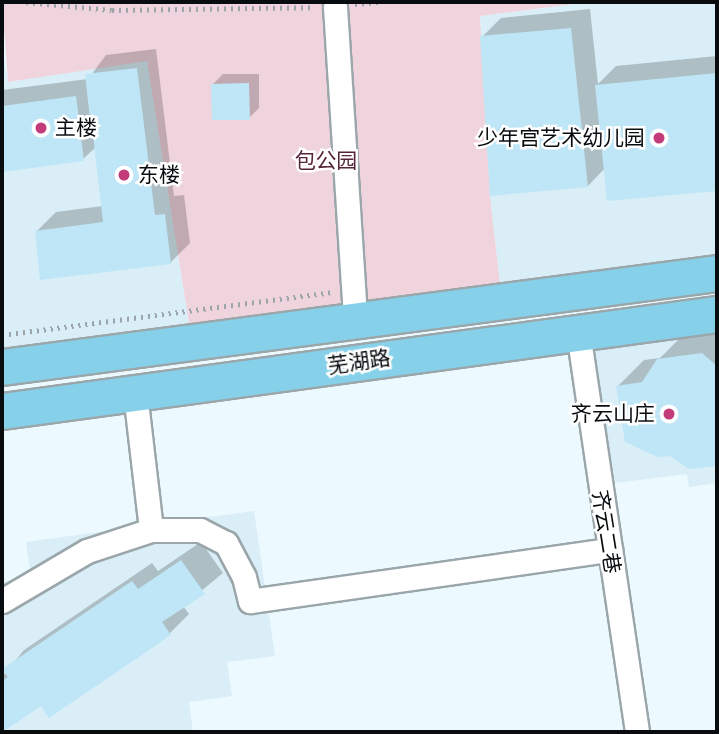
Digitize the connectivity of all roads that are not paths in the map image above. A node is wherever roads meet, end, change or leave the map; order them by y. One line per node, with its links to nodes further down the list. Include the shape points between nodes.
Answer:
1 (335, 7): 4 (street)
2 (717, 273): 4 (main road, 芜湖路)
3 (717, 314): 5 (main road, 芜湖路)
4 (355, 320): 6 (main road, 芜湖路)
5 (578, 332): 7 (main road, 芜湖路); 10 (street, 齐云二巷)
6 (2, 367)
7 (135, 393): 8 (main road, 芜湖路); 9 (street)
8 (2, 411)
9 (151, 530): 10 (street, via 200,530 226,543 244,577 250,601); 11 (street, via 87,551)
10 (610, 550): 12 (street, 齐云二巷)
11 (2, 601)
12 (637, 732)

